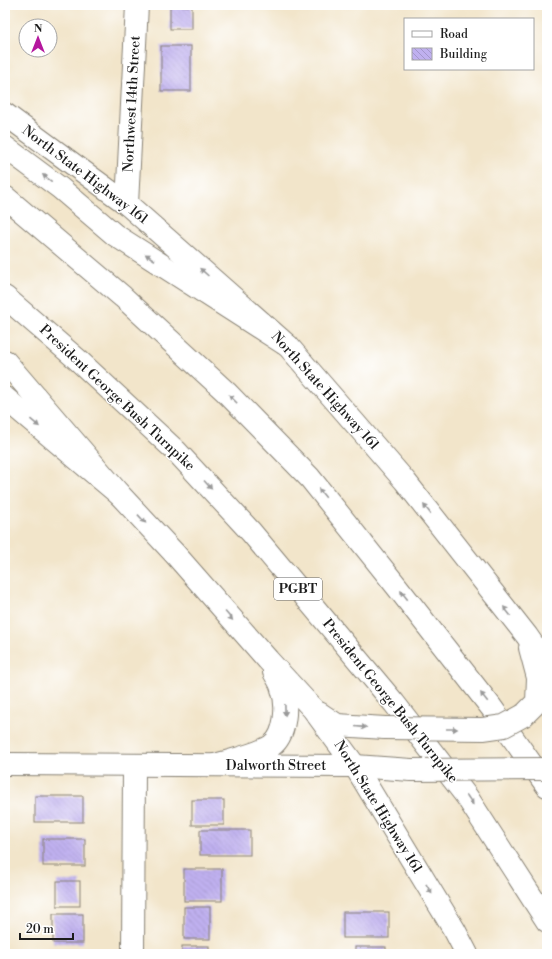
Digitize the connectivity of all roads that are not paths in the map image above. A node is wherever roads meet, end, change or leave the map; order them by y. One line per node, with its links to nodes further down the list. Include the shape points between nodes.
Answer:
1 (137, 5): 5 (main road, Northwest 14th Street)
2 (5, 114): 5 (main road, North State Highway 161)
3 (5, 147): 7 (main road, one-way to 3, via 115,235 60,188)
4 (5, 197): 20 (main road, one-way to 4, via 491,707 310,478 226,392 123,297)
5 (127, 204): 7 (main road, North State Highway 161, one-way to 5)
6 (5, 297): 21 (main road, President George Bush Turnpike / PGBT, one-way to 21, via 78,360 176,451 251,532 394,703 467,796)
7 (288, 346): 11 (main road, North State Highway 161, one-way to 7, via 405,480)
8 (5, 361): 10 (main road)
9 (5, 398): 10 (main road, North State Highway 161, one-way to 10)
10 (119, 494): 12 (main road, North State Highway 161, one-way to 12)
11 (526, 636): 13 (main road, North State Highway 161); 14 (main road, one-way to 11, bridge, via 337,725 483,729 504,726 524,715 537,702 538,678)
12 (268, 660): 14 (main road, North State Highway 161); 17 (main road, one-way to 17, via 283,689 285,722 281,735 272,745)
13 (547, 665)
14 (313, 708): 18 (main road, North State Highway 161)
15 (5, 764): 16 (main road, Dalworth Street)
16 (134, 765): 17 (main road, Dalworth Street); 23 (main road)
17 (215, 765): 18 (main road, Dalworth Street)
18 (356, 766): 19 (main road, Dalworth Street, bridge, via 411,770); 22 (main road, North State Highway 161, one-way to 22)
19 (547, 769)
20 (547, 786)
21 (547, 921)
22 (455, 931): 24 (main road); 25 (main road, North State Highway 161)
23 (133, 954)
24 (455, 954)
25 (467, 954)

